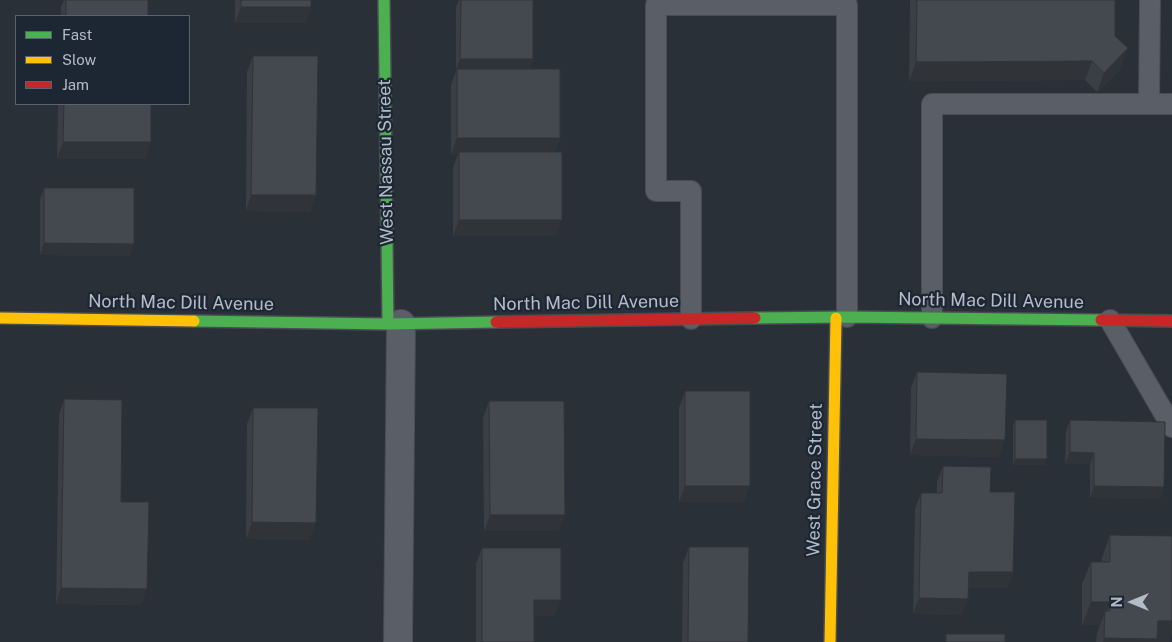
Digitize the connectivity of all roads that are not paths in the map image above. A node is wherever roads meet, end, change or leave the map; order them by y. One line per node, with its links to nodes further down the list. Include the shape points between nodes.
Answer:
1 (384, 0): 11 (street, West Nassau Street)
2 (1150, 0): 3 (lane)
3 (1149, 104): 4 (lane); 7 (lane, via 932,104)
4 (1172, 104)
5 (0, 318): 11 (street, North Mac Dill Avenue)
6 (842, 318): 7 (street, North Mac Dill Avenue); 8 (street, North Mac Dill Avenue); 8 (lane, via 847,5 656,5 656,191 691,191); 14 (street, West Grace Street)
7 (932, 318): 9 (street, North Mac Dill Avenue)
8 (691, 319): 11 (street, North Mac Dill Avenue)
9 (1110, 320): 10 (street, North Mac Dill Avenue); 12 (lane)
10 (1172, 321)
11 (395, 324): 13 (street, West Nassau Street)
12 (1172, 426)
13 (398, 642)
14 (830, 642)

